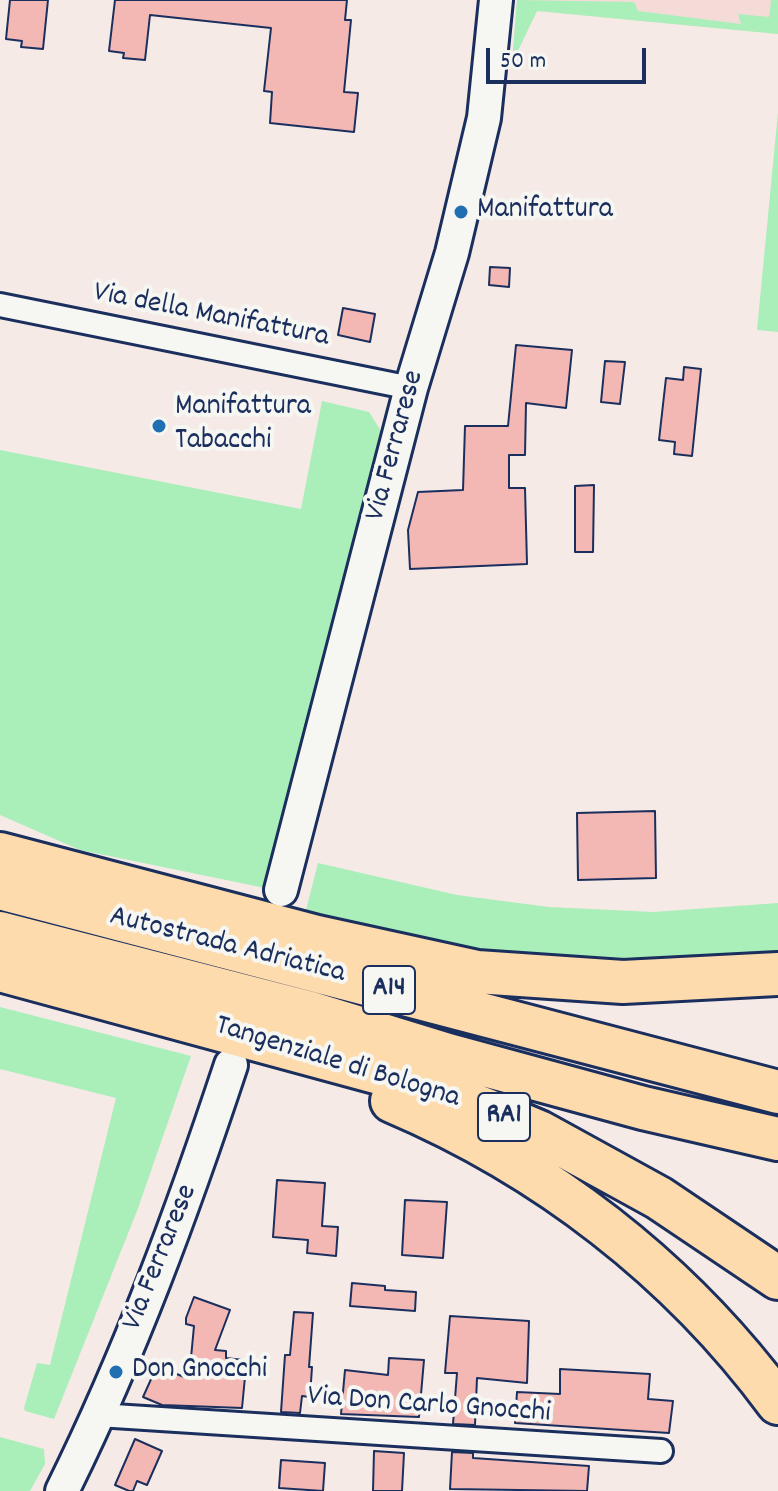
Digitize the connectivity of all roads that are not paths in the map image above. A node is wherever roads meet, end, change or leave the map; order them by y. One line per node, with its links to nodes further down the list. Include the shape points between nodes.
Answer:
1 (496, 0): 3 (main road, Via Ferrarese, via 477,150)
2 (0, 305): 3 (street, Via della Manifattura)
3 (411, 388): 7 (main road, Via Ferrarese)
4 (0, 827): 7 (highway, via 51,850 178,888)
5 (0, 854): 7 (highway)
6 (0, 888): 16 (highway, Autostrada Adriatica / A14)
7 (284, 909): 12 (highway, via 453,968)
8 (0, 933): 19 (highway, Autostrada Adriatica / A14, via 311,1013)
9 (778, 956): 12 (highway)
10 (0, 970): 14 (highway, Tangenziale di Bologna / RA1)
11 (778, 974): 12 (highway, via 623,982)
12 (524, 976)
13 (0, 990): 14 (highway, via 80,1010)
14 (184, 1019): 22 (highway, Tangenziale di Bologna / RA1, via 420,1084 502,1116 659,1198); 23 (highway, via 249,1052 351,1083 420,1113 552,1187 621,1238 690,1300)
15 (231, 1065): 24 (main road, Via Ferrarese, via 188,1196)
16 (688, 1068): 17 (highway); 18 (highway, Autostrada Adriatica / A14)
17 (778, 1083)
18 (778, 1092)
19 (643, 1108): 20 (highway, Autostrada Adriatica / A14); 21 (highway)
20 (778, 1139)
21 (778, 1153)
22 (778, 1278)
23 (778, 1403)
24 (98, 1415): 25 (street, Via Don Carlo Gnocchi); 26 (main road, Via Ferrarese)
25 (661, 1451)
26 (62, 1491)

